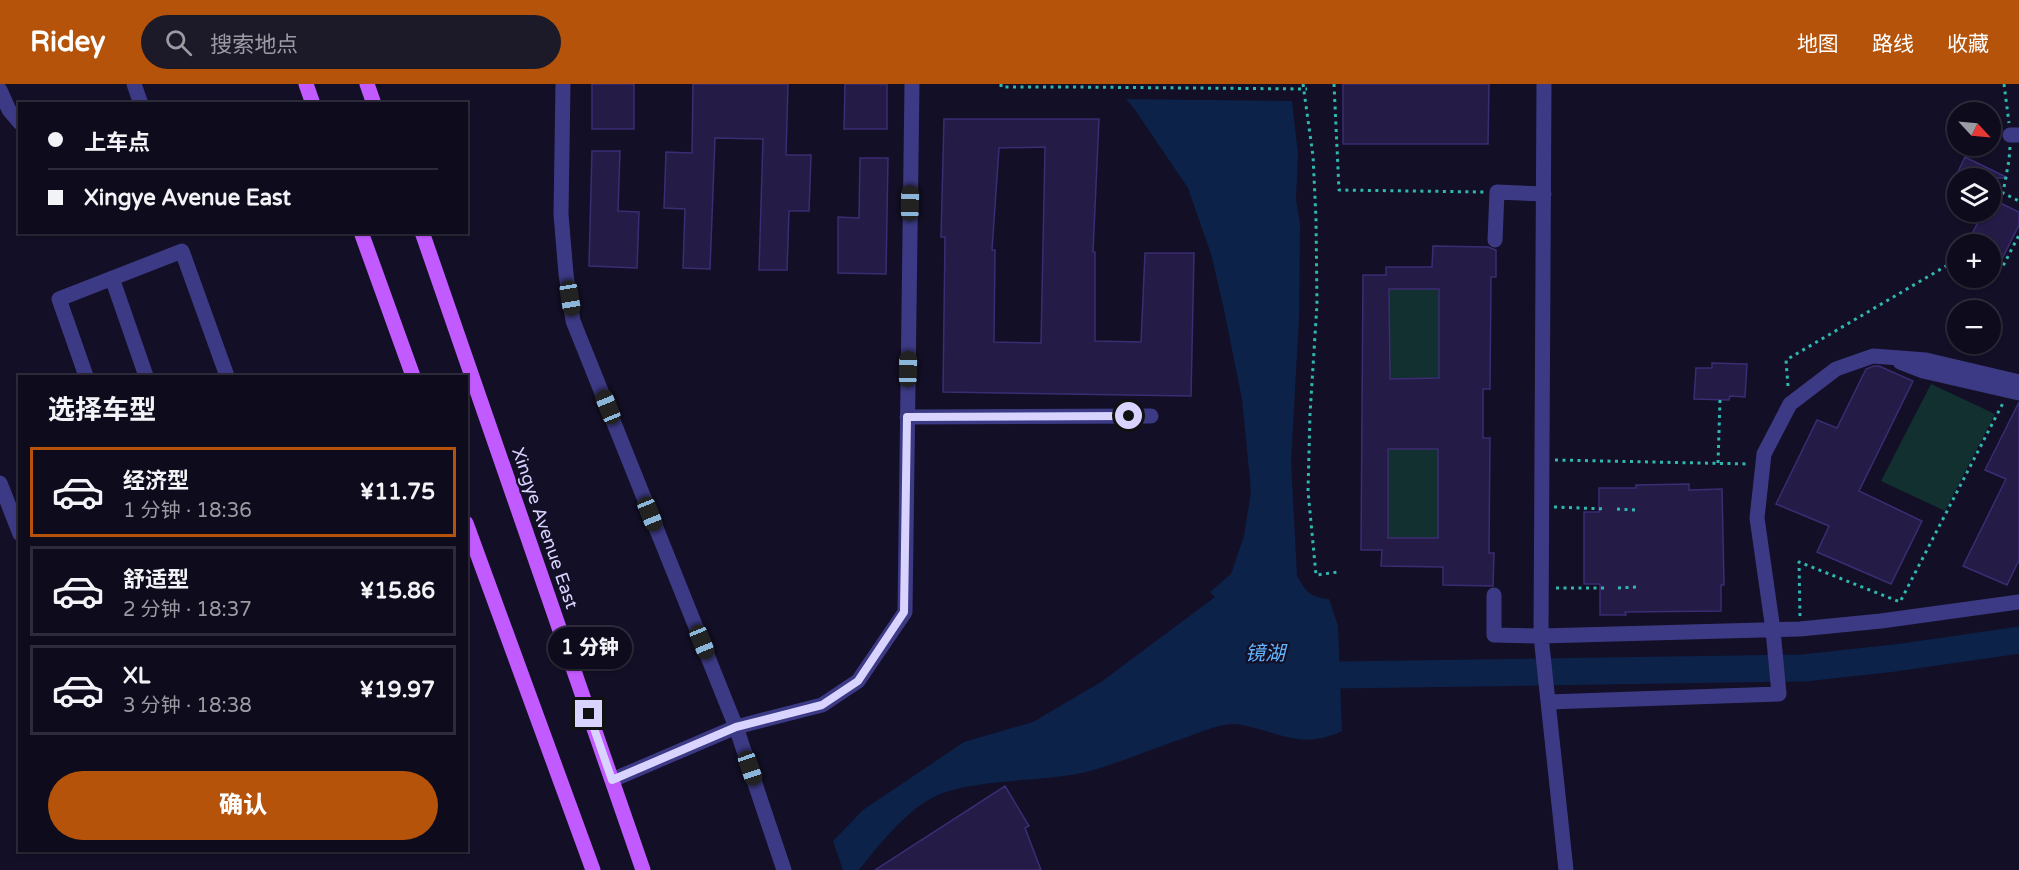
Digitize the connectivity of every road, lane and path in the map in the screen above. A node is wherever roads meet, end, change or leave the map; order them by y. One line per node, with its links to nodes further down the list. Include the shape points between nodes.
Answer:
1 (134, 84): 13 (street)
2 (306, 84): 14 (main road)
3 (367, 84): 15 (main road)
4 (563, 84): 59 (street, via 561,214 573,321)
5 (912, 84): 36 (street)
6 (1001, 84): 11 (path, bridge, via 1000,87)
7 (1303, 84): 48 (path, via 1313,156 1316,219 1317,304 1308,491 1316,574)
8 (1334, 84): 18 (path, via 1339,190)
9 (1544, 84): 19 (street)
10 (2004, 84): 17 (path)
11 (1307, 89)
12 (0, 90): 16 (street)
13 (140, 102)
14 (312, 102)
15 (373, 102)
16 (18, 121)
17 (2014, 135): 20 (path, via 2003,193)
18 (1497, 192): 19 (street); 24 (street)
19 (1544, 194): 57 (street)
20 (2019, 201)
21 (423, 234): 60 (main road, Xingye Avenue East)
22 (2019, 235): 26 (path)
23 (363, 236): 31 (main road)
24 (1495, 240)
25 (1947, 265): 34 (path, via 1786,360)
26 (2001, 265)
27 (112, 278): 28 (street, via 59,299); 29 (street); 30 (street, via 183,251)
28 (86, 375)
29 (146, 375)
30 (227, 375)
31 (413, 375)
32 (2016, 389): 34 (street, via 1926,360 1873,356 1836,369); 55 (path, via 1900,602 1799,562)
33 (1720, 400): 38 (path)
34 (1790, 404): 39 (street, via 1764,454)
35 (1151, 416): 36 (street)
36 (907, 417): 59 (street, via 904,612 858,681 822,705)
37 (1555, 460): 38 (path)
38 (1718, 463): 39 (path)
39 (1763, 464): 56 (street, via 1757,518)
40 (0, 483): 45 (street)
41 (1554, 507): 42 (path)
42 (1606, 509)
43 (1617, 509): 44 (path)
44 (1636, 510)
45 (18, 529)
46 (468, 534): 47 (main road)
47 (472, 555): 61 (main road)
48 (1338, 572)
49 (1636, 587): 52 (path)
50 (1554, 588): 51 (path)
51 (1605, 588)
52 (1618, 588)
53 (1494, 595): 57 (street, via 1494,635)
54 (2019, 602): 55 (street)
55 (1800, 628): 56 (street)
56 (1773, 630): 57 (street); 58 (street, via 1779,694)
57 (1541, 644): 58 (street)
58 (1548, 702): 64 (street)
59 (736, 727): 60 (street); 63 (street)
60 (612, 780): 62 (main road, Xingye Avenue East)
61 (593, 870)
62 (643, 870)
63 (784, 870)
64 (1566, 870)

